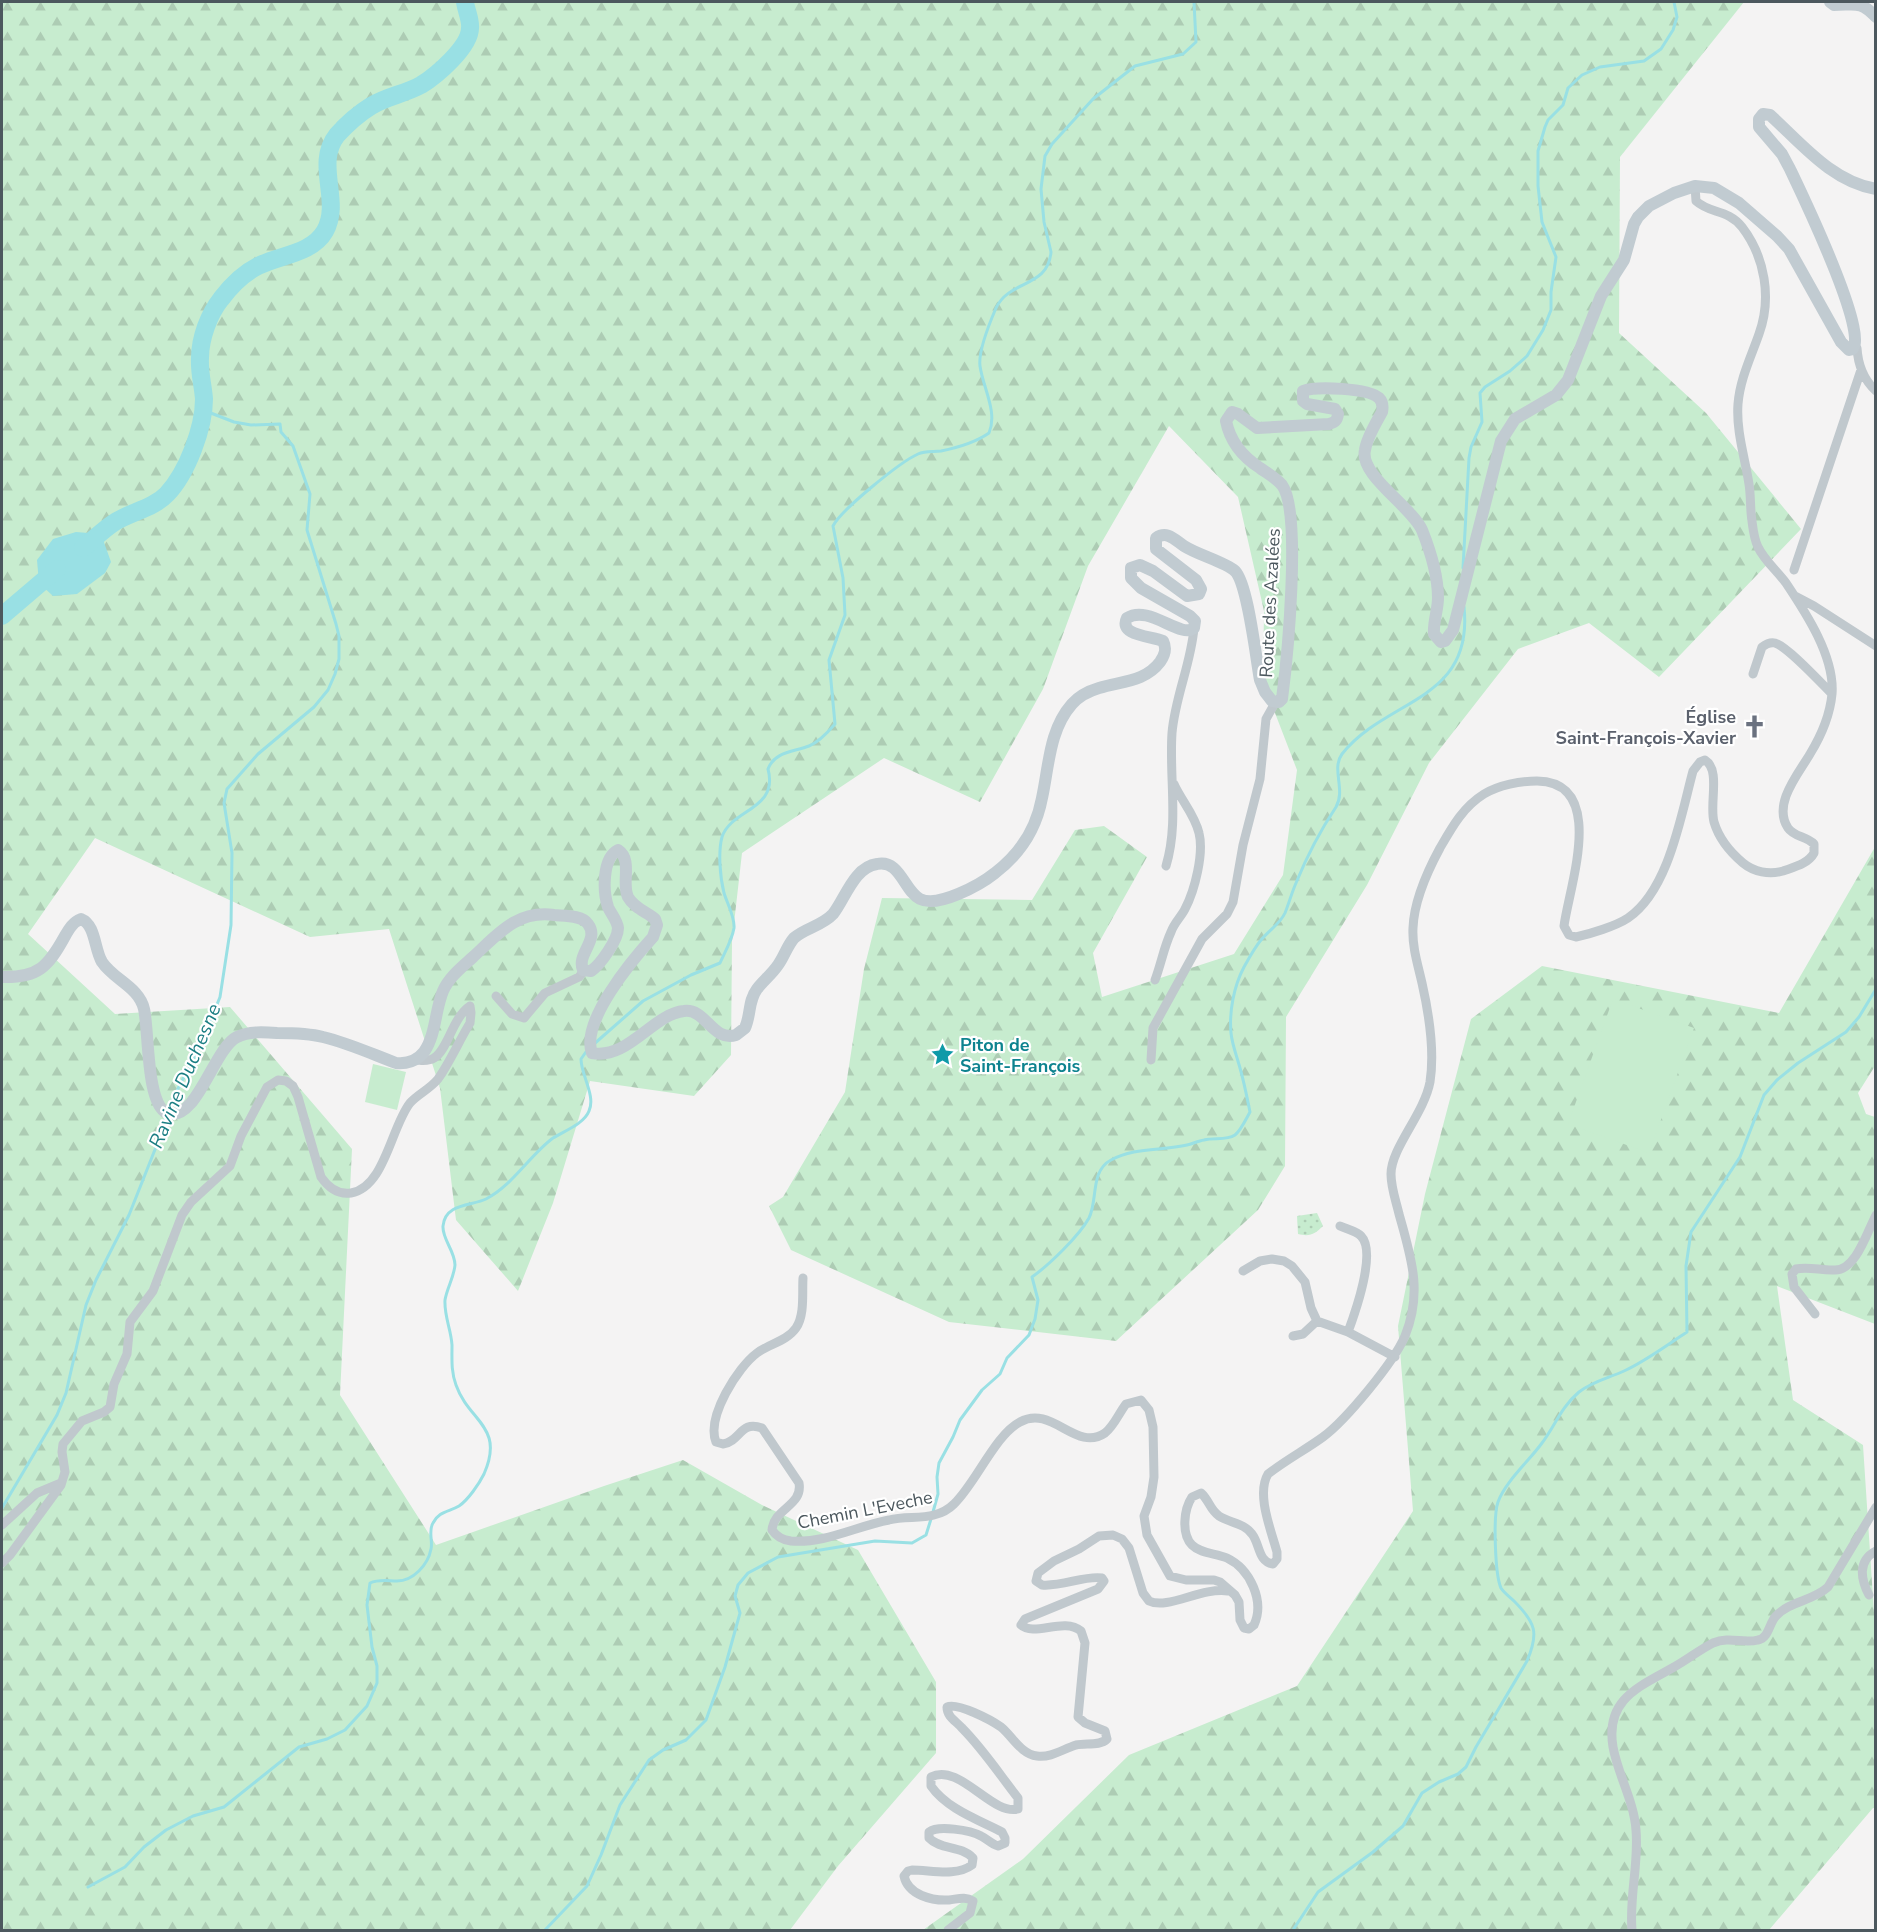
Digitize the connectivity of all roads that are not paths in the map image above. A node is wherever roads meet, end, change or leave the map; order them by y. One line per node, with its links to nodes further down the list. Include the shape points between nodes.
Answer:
1 (1830, 2): 2 (main road, via 1861,3)
2 (1875, 17)
3 (1695, 186): 5 (main road, via 1725,193 1777,236 1789,249 1841,342 1849,350); 9 (street, via 1696,201 1703,208 1728,214 1740,224 1751,240 1764,276 1763,318 1741,384 1738,423 1756,541); 14 (main road, Route des Azalées, via 1655,202 1638,217 1624,260 1601,296 1568,380 1556,395 1515,419 1508,429 1498,453 1453,630 1445,641 1434,634 1438,596 1421,529 1364,462 1364,450 1382,412 1379,398 1352,389 1303,391 1307,404 1335,410 1338,418 1329,424 1257,428 1238,414 1232,412 1228,416 1233,441 1252,463 1282,486 1289,499 1292,562 1283,692 1282,699)
4 (1875, 189): 5 (main road, via 1840,175 1794,140 1770,115 1763,114 1759,119 1759,127 1790,169 1848,286 1858,318)
5 (1857, 348): 6 (street)
6 (1861, 370): 7 (street); 8 (street)
7 (1875, 392)
8 (1794, 570)
9 (1793, 595): 11 (street); 13 (street, via 1824,650)
10 (1194, 628): 14 (main road, Route des Azalées, via 1195,621 1190,616 1131,578 1131,568 1140,565 1187,596 1199,594 1201,589 1196,580 1156,549 1156,537 1160,535 1169,535 1236,572 1244,594 1260,681); 15 (street, via 1172,732); 17 (main road, via 1183,631 1137,615 1127,618 1125,626 1130,632 1163,641 1162,660 1149,674 1089,691 1071,704 1051,746 1036,822 1017,854 993,875 949,898 928,902 910,891 895,869 883,864 869,867 855,879 830,917 794,939 756,990 748,1022 739,1034 722,1035 698,1014 686,1010 666,1018 625,1046 592,1053 589,1036 610,991 657,929 655,919 628,897 626,862 618,850 608,861 605,884 617,934 596,968)
11 (1875, 646)
12 (1753, 674): 13 (street, via 1762,647 1776,643)
13 (1832, 694): 31 (street, via 1821,731 1794,780 1784,809 1789,831 1811,841 1814,853 1808,861 1780,872 1748,867 1725,843 1714,819 1713,773 1705,760 1693,771 1666,863 1647,899 1627,919 1585,935 1569,935 1564,926 1580,828 1574,803 1564,789 1546,781 1529,781 1486,792 1452,826 1429,868 1416,905 1413,928 1432,1058 1426,1097 1391,1173 1416,1284 1405,1335)
14 (1275, 703): 22 (street, via 1266,719 1260,779 1233,902 1227,914 1202,939 1154,1028)
15 (1172, 779): 16 (street, via 1172,839); 19 (street, via 1195,822 1201,843 1190,897 1172,930)
16 (1166, 866)
17 (584, 971): 20 (street, via 545,993 524,1018 512,1014); 21 (main road, via 582,957 591,939 590,926 585,921 534,914 511,923 450,980 442,993 427,1047)
18 (2, 977): 21 (main road, via 37,973 56,954 76,921 87,921 103,963 141,999 153,1089 158,1105 168,1113 181,1112 190,1104 229,1043 247,1034 321,1036 396,1064)
19 (1155, 980)
20 (496, 996)
21 (415, 1060): 32 (street, via 437,1056 457,1019 470,1006 470,1023 439,1077 410,1104 379,1170 367,1185 348,1194 336,1191 321,1177 293,1086 278,1080 267,1087 230,1166 182,1215 153,1290 130,1322 127,1354 114,1384 110,1407 82,1421 63,1444)
22 (1151, 1060)
23 (1875, 1215): 27 (street, via 1854,1258 1844,1269 1804,1267 1792,1274 1794,1287)
24 (1340, 1226): 29 (street, via 1359,1234 1366,1250 1364,1275)
25 (1243, 1271): 28 (street, via 1272,1259 1292,1266 1305,1282)
26 (803, 1278): 37 (street, Chemin L'Eveche, via 797,1328 746,1363 718,1409 714,1431 716,1442 723,1444 734,1440 747,1427 762,1428 799,1483 798,1497 774,1519 772,1530 776,1535 798,1541 890,1519 936,1514 954,1504 1008,1431 1021,1421 1046,1419 1078,1436 1097,1437 1111,1427 1126,1404 1141,1400 1149,1410 1153,1427 1154,1477 1144,1516 1147,1535 1170,1576 1214,1580)
27 (1815, 1314)
28 (1317, 1321): 29 (street); 30 (street, via 1303,1334)
29 (1348, 1332): 31 (street)
30 (1293, 1336)
31 (1395, 1356): 37 (street, via 1324,1437 1268,1474 1263,1497 1277,1552 1273,1564 1263,1558 1250,1530 1217,1515 1201,1493 1192,1497 1185,1519 1191,1544 1228,1559 1250,1579 1257,1602 1256,1621 1251,1628 1242,1624 1239,1602)
32 (62, 1483): 34 (street, via 37,1493); 36 (street)
33 (1875, 1507): 40 (street, via 1828,1587 1778,1614 1763,1638 1715,1642 1622,1700 1613,1717 1612,1733 1636,1828 1638,1858)
34 (2, 1525)
35 (1875, 1551): 38 (street, via 1863,1566 1862,1580)
36 (2, 1563)
37 (1228, 1591): 39 (street, via 1199,1592 1161,1604 1149,1601 1125,1542 1109,1534 1099,1536 1038,1573 1036,1581 1042,1585 1094,1577 1104,1581 1098,1589 1024,1619 1021,1625 1069,1626 1081,1632 1085,1643 1078,1717 1102,1728 1108,1736 1105,1742 1079,1745 1048,1756 1033,1755 999,1726 957,1705 947,1707 950,1716 1018,1798 1019,1805 1018,1809 1006,1809 948,1775 931,1777 931,1786 940,1797 1002,1832 1005,1838 1005,1843 998,1846 972,1833 942,1828 929,1832 933,1842 964,1851 973,1858 972,1865 963,1870 912,1870 904,1876 909,1887 927,1897 973,1901 970,1913)
38 (1869, 1595)
39 (948, 1930)
40 (1632, 1930)

